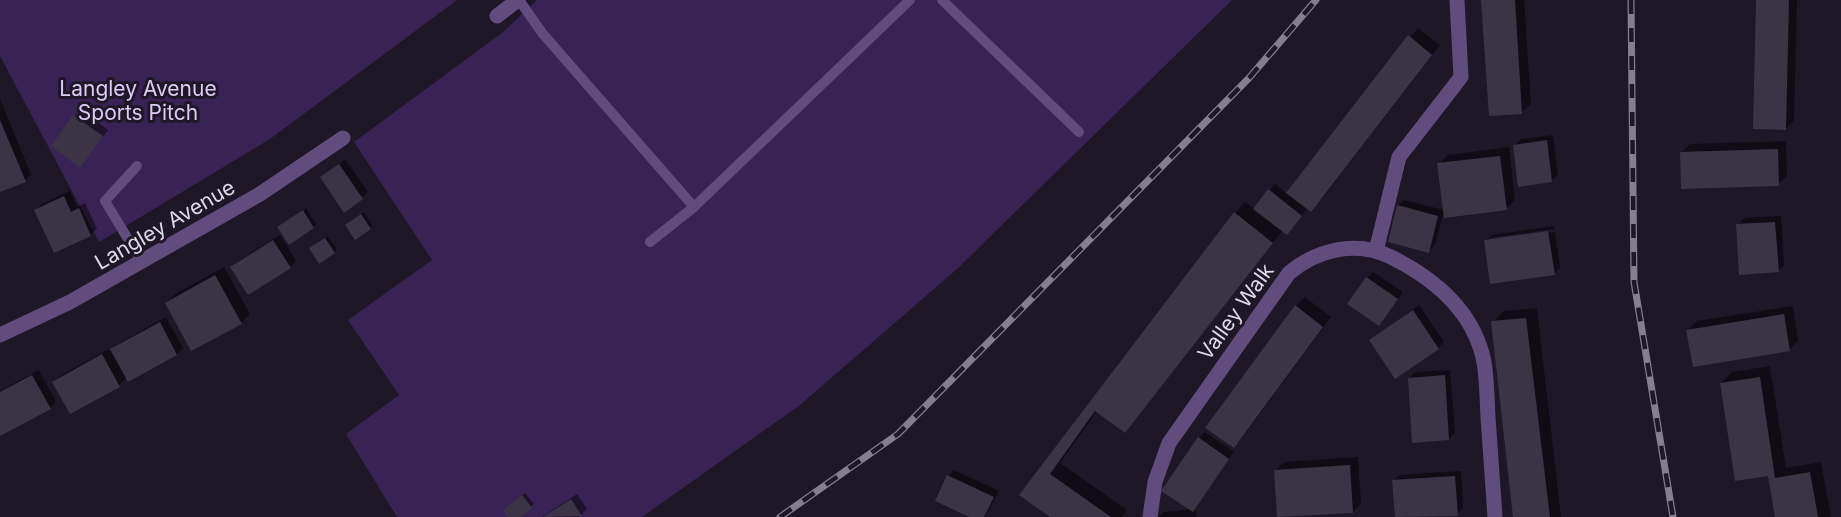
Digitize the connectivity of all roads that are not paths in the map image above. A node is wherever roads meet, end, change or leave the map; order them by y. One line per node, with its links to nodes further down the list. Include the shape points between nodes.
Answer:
1 (519, 0): 5 (street); 9 (lane, via 543,34)
2 (910, 0): 9 (lane)
3 (942, 0): 6 (lane)
4 (1457, 0): 11 (street, via 1461,77 1399,157)
5 (497, 16)
6 (1079, 132)
7 (343, 138): 12 (street, Langley Avenue, via 260,194)
8 (137, 166): 12 (lane, via 105,201)
9 (694, 207): 10 (lane)
10 (650, 242)
11 (1376, 251): 14 (street, Valley Walk, via 1332,250 1306,260 1289,273 1169,443 1155,482); 15 (street, Valley Walk, via 1432,281 1454,301 1474,332 1484,364)
12 (142, 262): 13 (street, Langley Avenue)
13 (0, 335)
14 (1150, 517)
15 (1495, 517)

